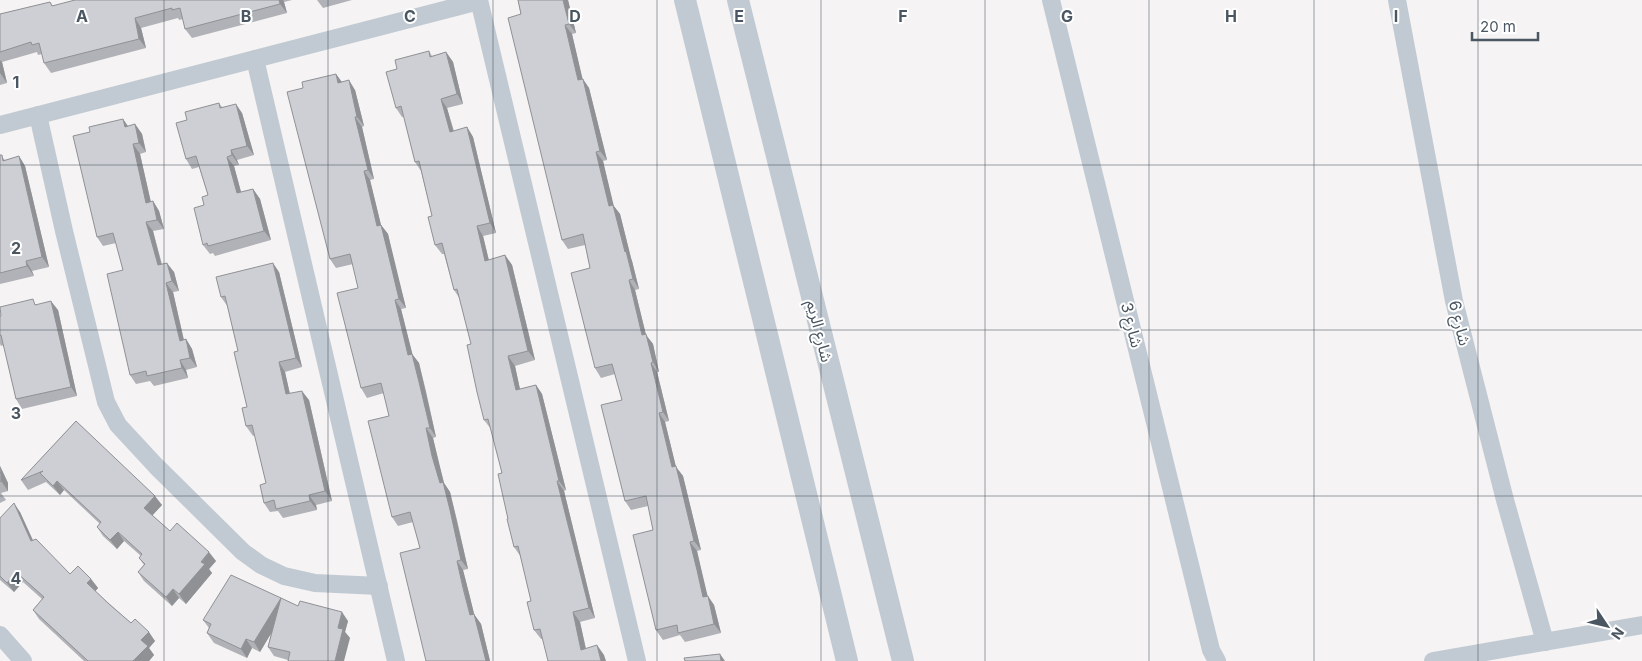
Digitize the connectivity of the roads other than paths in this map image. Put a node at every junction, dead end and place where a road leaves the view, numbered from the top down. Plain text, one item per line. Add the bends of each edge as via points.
1 (479, 0) edge
2 (684, 0) edge
3 (738, 0) edge
4 (1051, 0) edge
5 (1397, 0) edge
6 (255, 59) junction
7 (38, 115) junction
8 (0, 125) edge
9 (379, 586) junction
10 (1642, 625) edge
11 (0, 635) edge
12 (1545, 642) junction
13 (1212, 657) edge
14 (23, 661) edge
15 (396, 661) edge
16 (638, 661) edge
17 (847, 661) edge
18 (903, 661) edge
19 (1433, 661) edge

1 - 6 street
1 - 16 street
2 - 17 street
3 - 18 street, شارع الريم
4 - 13 street, شارع 3
5 - 12 street, شارع 6 via 1454,301
6 - 7 street
6 - 9 street
7 - 8 street
7 - 9 street via 106,402 118,425 243,552 261,565 284,576 315,583
9 - 15 street
10 - 12 street
11 - 14 street
12 - 19 street

